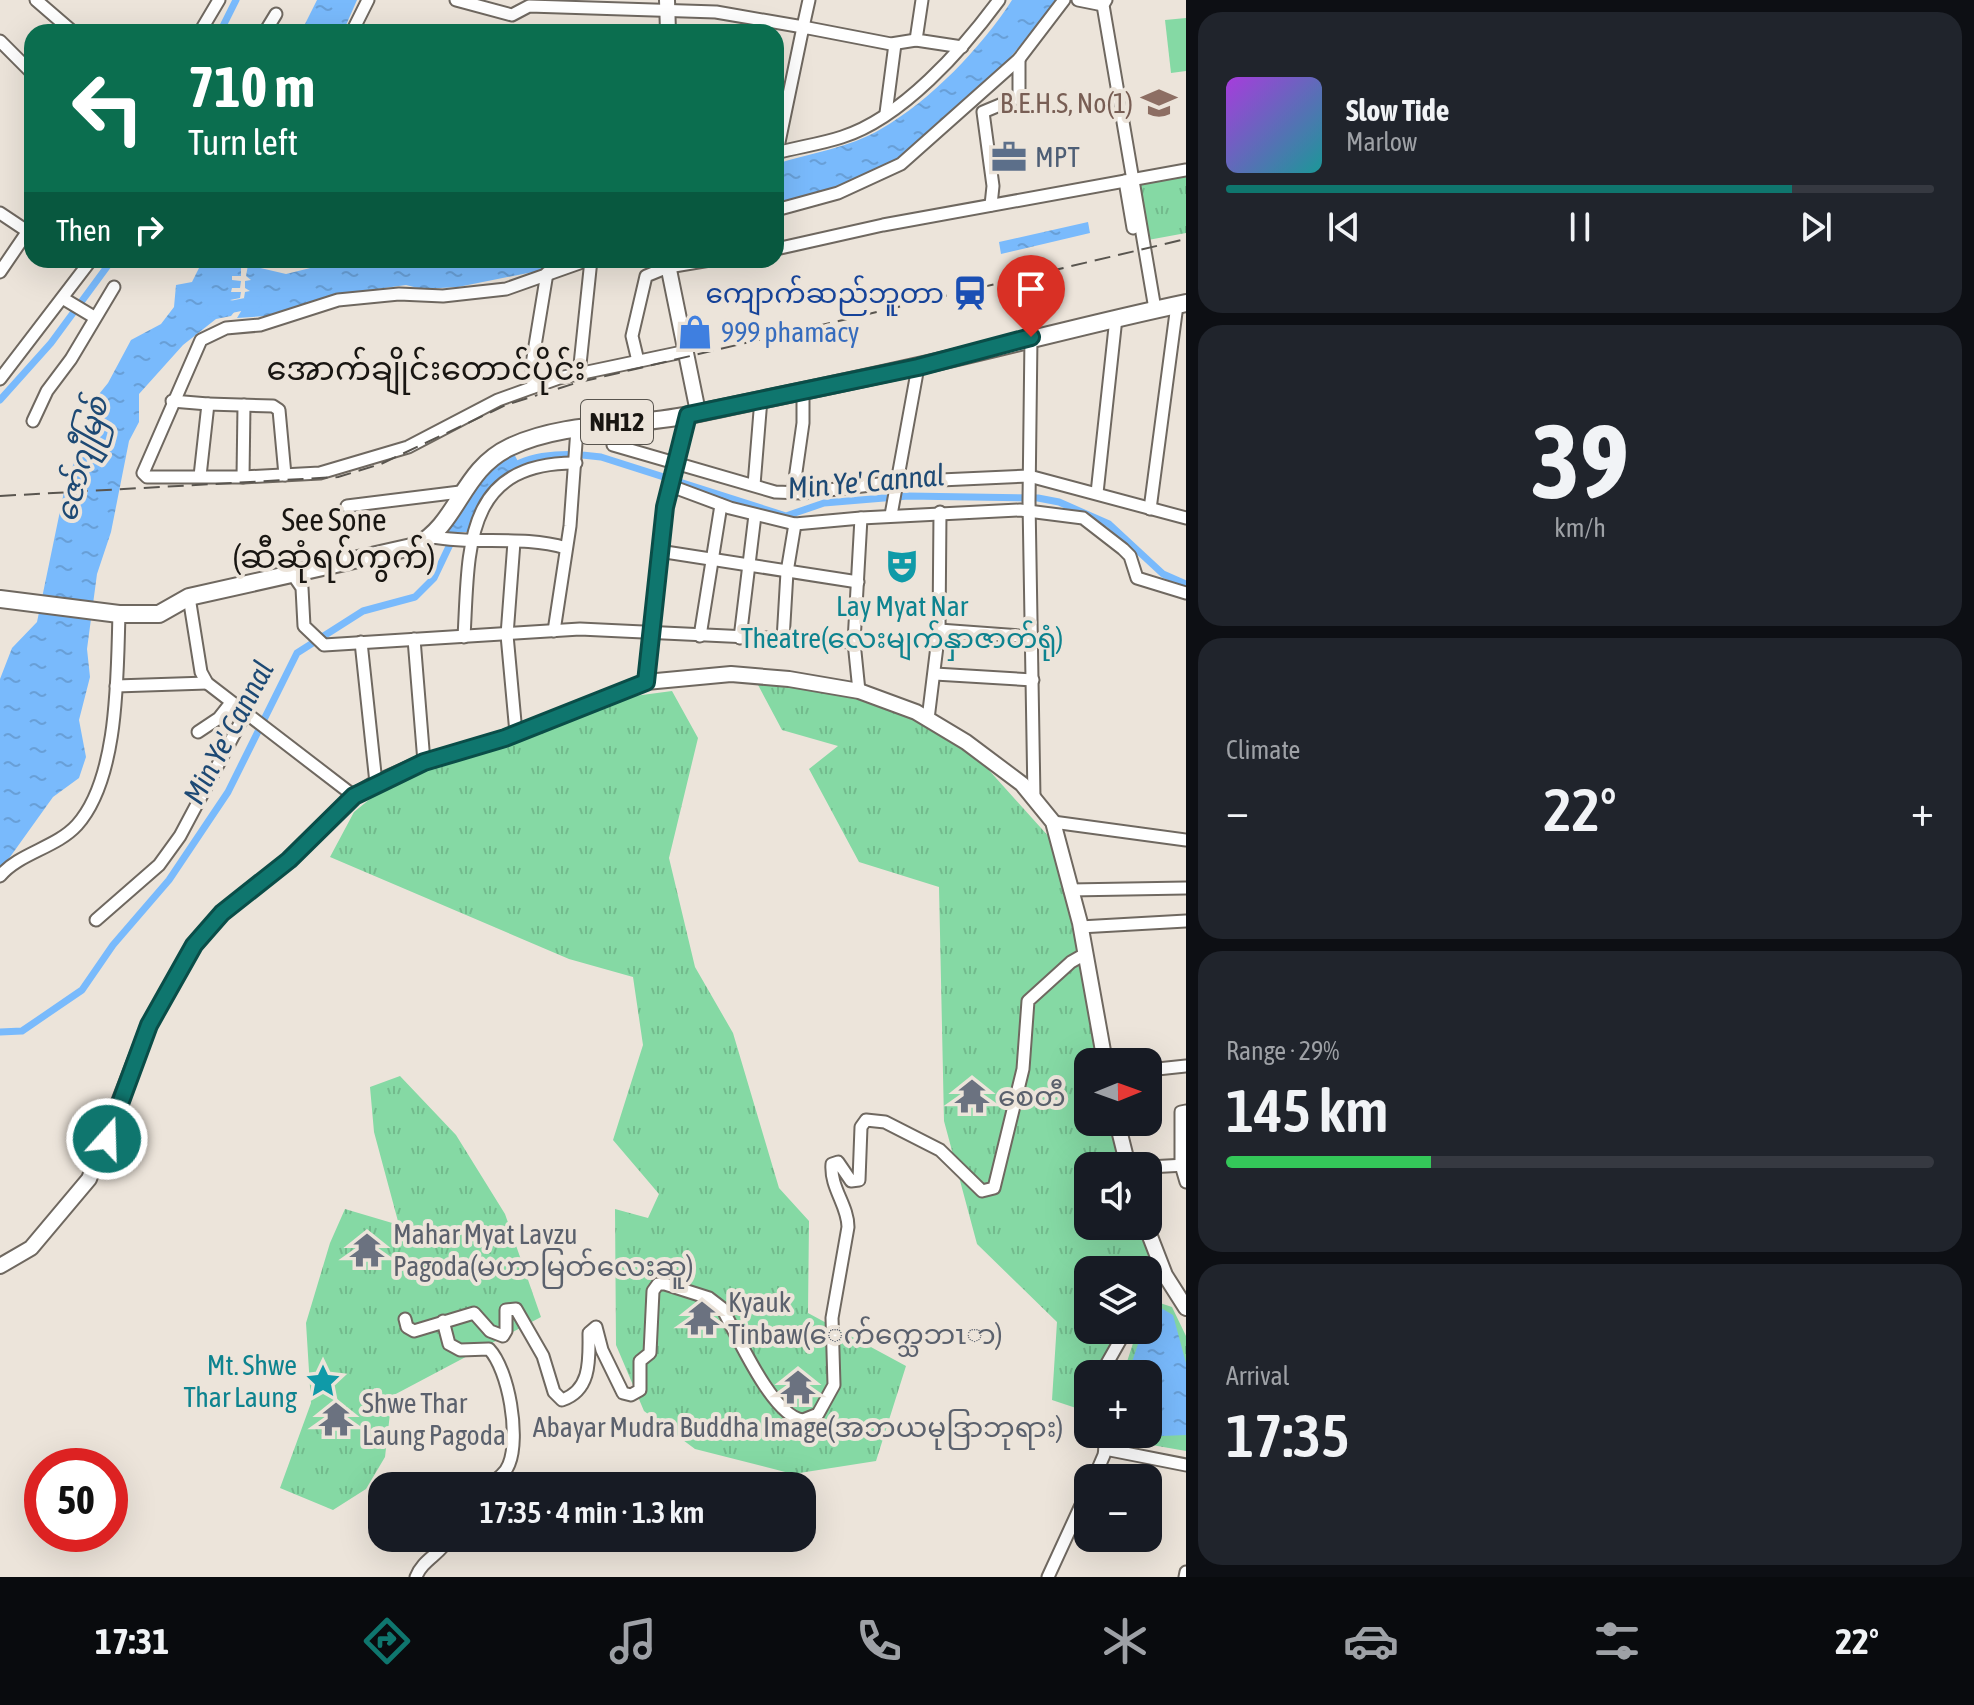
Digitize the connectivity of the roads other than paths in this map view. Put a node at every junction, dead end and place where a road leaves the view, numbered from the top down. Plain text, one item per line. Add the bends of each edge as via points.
1 (36, 0) edge
2 (219, 0) edge
3 (368, 0) edge
4 (456, 0) edge
5 (809, 0) edge
6 (922, 0) edge
7 (999, 0) edge
8 (1064, 0) edge
9 (1078, 0) edge
10 (1104, 3) edge
11 (666, 5) edge
12 (276, 14) dead end
13 (64, 24) edge
14 (205, 24) edge
15 (270, 24) edge
16 (356, 24) edge
17 (803, 27) junction
18 (916, 40) junction
19 (0, 41) edge
20 (895, 44) junction
21 (962, 47) junction
22 (1019, 59) junction
23 (24, 65) edge
24 (886, 113) junction
25 (784, 118) edge
26 (784, 150) edge
27 (1186, 170) edge
28 (1130, 180) junction
29 (991, 205) junction
30 (784, 208) edge
31 (0, 213) edge
32 (24, 224) edge
33 (24, 235) edge
34 (784, 247) edge
35 (4, 257) edge
36 (87, 268) edge
37 (564, 268) edge
38 (589, 268) edge
39 (659, 268) edge
40 (668, 268) edge
41 (0, 272) edge
42 (547, 273) junction
43 (114, 287) dead end
44 (68, 302) junction
45 (1182, 304) edge
46 (1151, 310) junction
47 (89, 315) junction
48 (1116, 318) junction
49 (1031, 337) junction
50 (687, 351) junction
51 (638, 361) junction
52 (918, 367) junction
53 (579, 374) junction
54 (0, 379) edge
55 (533, 387) junction
56 (803, 391) junction
57 (761, 399) junction
58 (172, 401) junction
59 (208, 404) junction
60 (244, 405) junction
61 (693, 413) junction
62 (33, 421) dead end
63 (613, 445) dead end
64 (577, 448) junction
65 (285, 475) junction
66 (200, 476) junction
67 (674, 476) junction
68 (243, 477) junction
69 (1029, 479) junction
70 (754, 485) junction
71 (895, 486) junction
72 (460, 492) junction
73 (793, 493) junction
74 (1097, 493) junction
75 (721, 505) junction
76 (347, 506) dead end
77 (1029, 506) junction
78 (891, 509) junction
79 (1150, 509) junction
80 (940, 512) junction
81 (755, 515) junction
82 (861, 518) junction
83 (1186, 518) edge
84 (795, 524) junction
85 (437, 538) junction
86 (469, 539) junction
87 (514, 542) junction
88 (566, 548) junction
89 (659, 551) junction
90 (712, 560) junction
91 (751, 567) junction
92 (291, 572) junction
93 (787, 572) junction
94 (858, 582) junction
95 (1186, 593) edge
96 (189, 597) junction
97 (0, 599) edge
98 (119, 614) junction
99 (939, 630) junction
100 (554, 631) junction
101 (650, 632) junction
102 (507, 635) junction
103 (700, 636) junction
104 (464, 637) junction
105 (1033, 637) junction
106 (740, 638) junction
107 (414, 639) junction
108 (783, 640) junction
109 (361, 642) junction
110 (854, 642) junction
111 (935, 674) junction
112 (1033, 680) junction
113 (646, 682) junction
114 (207, 683) junction
115 (116, 686) junction
116 (859, 691) junction
117 (230, 704) junction
118 (247, 713) junction
119 (928, 719) junction
120 (198, 732) dead end
121 (516, 733) junction
122 (424, 762) junction
123 (376, 783) junction
124 (354, 796) junction
125 (1034, 798) junction
126 (1053, 822) junction
127 (1186, 840) edge
128 (0, 876) edge
129 (1186, 888) edge
130 (1070, 890) junction
131 (96, 920) dead end
132 (1186, 921) edge
133 (1080, 927) junction
134 (1085, 954) junction
135 (1102, 1048) edge
136 (1186, 1066) edge
137 (1162, 1069) edge
138 (1186, 1111) edge
139 (1184, 1165) edge
140 (1162, 1166) edge
141 (1186, 1182) edge
142 (1151, 1240) edge
143 (1157, 1256) edge
144 (1162, 1265) edge
145 (0, 1266) edge
146 (1186, 1308) edge
147 (405, 1319) dead end
148 (443, 1321) junction
149 (1105, 1449) joint
150 (1099, 1464) edge
151 (1186, 1465) edge
152 (503, 1472) edge
153 (1074, 1520) edge
154 (439, 1552) edge
155 (416, 1577) edge
156 (1048, 1577) edge

1 - 13 street
2 - 14 street
3 - 16 street
4 - 11 street via 514,15 529,6
5 - 17 street
6 - 18 street
7 - 21 street
8 - 22 street
9 - 10 street
10 - 28 street
11 - 17 street
12 - 15 street
17 - 20 street
17 - 25 street
18 - 20 street
18 - 21 street
19 - 23 street
20 - 24 street
21 - 24 street
22 - 29 street via 1019,97 983,112
22 - 30 street via 901,164 838,193
24 - 26 street via 845,137
27 - 28 street
28 - 29 street
28 - 46 street
29 - 34 street
31 - 32 street
33 - 35 street
35 - 41 street
36 - 44 street
37 - 42 street
38 - 53 street
39 - 51 street via 646,276 640,293 632,336
40 - 50 main road
42 - 55 street
42 - 58 street via 506,289 338,300 260,325 226,328 201,340
43 - 47 street
44 - 47 street
44 - 54 street
45 - 46 highway, NH12
45 - 79 street
46 - 48 highway, NH12
47 - 62 street via 71,359
48 - 49 highway, NH12
48 - 74 street
49 - 52 highway, NH12
49 - 69 street
50 - 51 street
50 - 61 main road
51 - 53 street
52 - 56 highway, NH12
52 - 71 street
53 - 55 street
55 - 65 street via 374,459 320,473
56 - 57 highway, NH12
56 - 73 street
57 - 61 highway, NH12
57 - 70 street
58 - 59 street
58 - 66 street via 143,468 147,477
59 - 60 street
59 - 66 street
60 - 65 street via 279,410
60 - 68 street
61 - 64 highway, NH12
61 - 67 street
63 - 67 street
64 - 72 highway, NH12 via 508,448 487,461
64 - 86 street via 506,480
64 - 88 street
65 - 68 street
66 - 68 street
67 - 70 street
67 - 75 street
67 - 89 street
69 - 71 street
69 - 74 street
69 - 77 street
70 - 73 street
71 - 73 street
71 - 78 street
72 - 76 street
72 - 85 highway, NH12
74 - 79 street
75 - 81 street
75 - 90 street
77 - 80 street
77 - 95 street via 1083,518 1130,556 1137,578
77 - 105 street
78 - 80 street
78 - 82 street
79 - 83 street
80 - 99 street
81 - 84 street
81 - 91 street
82 - 84 street
82 - 94 street
84 - 93 street
85 - 86 street
85 - 92 highway
86 - 87 street
86 - 104 street
87 - 88 street via 537,539
87 - 102 street
88 - 100 street
89 - 90 street
89 - 101 street
90 - 91 street
90 - 103 street
91 - 93 street
91 - 106 street
92 - 96 highway
92 - 109 street via 302,588 304,626 310,635 324,645
93 - 94 street
93 - 108 street
94 - 110 street
96 - 98 highway via 159,614
96 - 114 street
97 - 98 highway
98 - 115 street
99 - 105 street
99 - 111 street
100 - 101 street
100 - 102 street
101 - 103 street
101 - 113 street
102 - 104 street
102 - 121 street
103 - 106 street
104 - 107 street
105 - 112 street
106 - 108 street
107 - 109 street
107 - 122 street
108 - 110 street
109 - 123 street
110 - 116 street
111 - 112 street
111 - 119 street
112 - 125 street
113 - 116 main road via 731,674
113 - 121 main road
114 - 115 street
114 - 117 street
115 - 128 street via 104,769 92,804 52,846
116 - 119 main road
117 - 118 street
117 - 120 street
118 - 124 street
118 - 131 street via 159,865
119 - 125 main road via 993,761
121 - 122 main road
122 - 123 main road
123 - 124 main road
124 - 145 main road via 289,860 222,913 194,945 149,1025 89,1179 31,1248
125 - 126 main road
126 - 127 street
126 - 130 main road
129 - 130 street
130 - 133 main road
132 - 133 street
133 - 134 main road
134 - 135 main road
134 - 148 street via 1028,1001 1023,1069 994,1188 982,1191 940,1150 878,1120 866,1120 861,1127 859,1180 851,1181 838,1162 832,1164 848,1227 832,1318 834,1385 814,1416 803,1420 786,1414 722,1308 709,1298 665,1284 653,1291 650,1353 640,1361 640,1390 631,1395 623,1393 596,1327 589,1333 586,1374 574,1395 562,1400 516,1309 506,1310 503,1336 490,1331 474,1313
136 - 137 street
138 - 139 street via 1181,1112
139 - 140 street
139 - 141 street
142 - 143 main road
144 - 146 main road
147 - 148 street via 414,1331
148 - 152 street via 449,1344 460,1350 489,1349 505,1381 511,1415 509,1467
149 - 150 street
149 - 151 street
153 - 156 street
154 - 155 street

